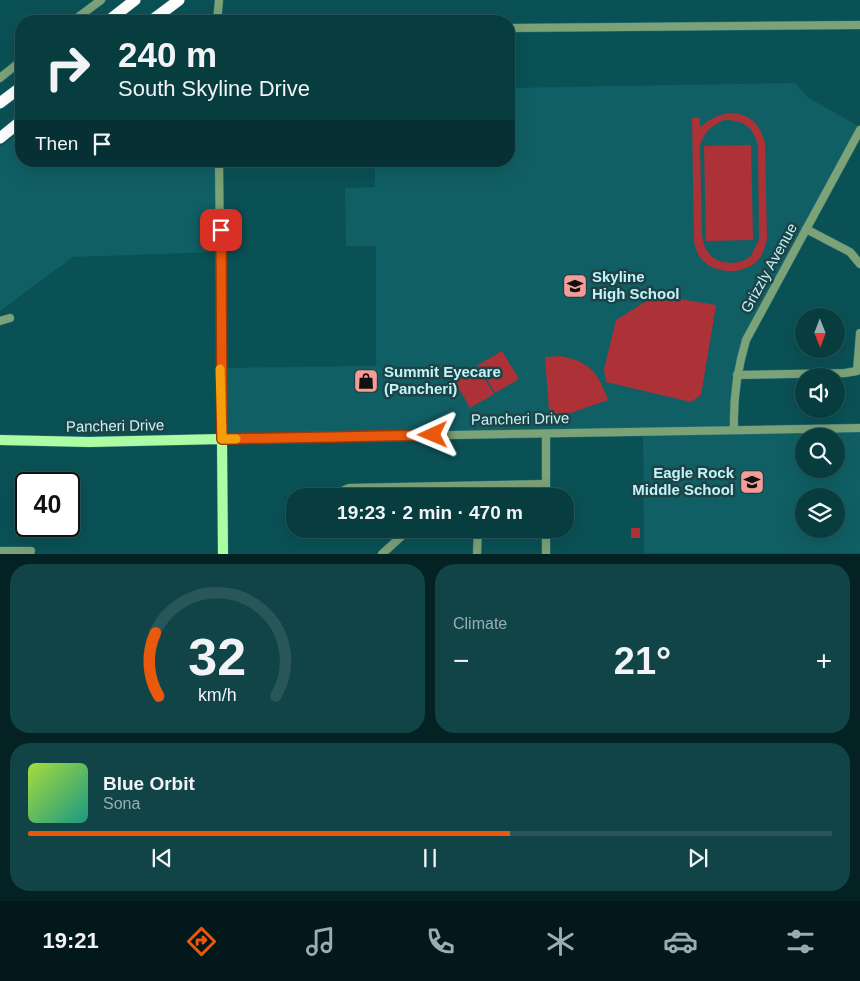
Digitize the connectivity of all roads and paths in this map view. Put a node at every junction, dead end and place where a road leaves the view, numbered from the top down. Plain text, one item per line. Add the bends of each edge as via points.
1 (101, 0) edge
2 (135, 0) edge
3 (179, 0) edge
4 (81, 15) edge
5 (116, 15) edge
6 (159, 15) edge
7 (860, 25) edge
8 (515, 28) edge
9 (15, 66) edge
10 (0, 78) edge
11 (15, 92) edge
12 (0, 103) edge
13 (15, 127) edge
14 (860, 130) edge
15 (0, 138) edge
16 (219, 167) edge
17 (806, 229) junction
18 (860, 264) edge
19 (10, 318) dead end
20 (0, 321) edge
21 (860, 333) edge
22 (737, 375) junction
23 (860, 428) edge
24 (734, 430) junction
25 (546, 434) junction
26 (222, 439) junction
27 (0, 440) edge
28 (546, 484) junction
29 (478, 486) joint
30 (451, 488) edge
31 (546, 488) edge
32 (400, 538) edge
33 (478, 538) edge
34 (546, 538) edge
35 (31, 550) dead end
36 (0, 551) edge
37 (223, 554) edge
38 (382, 554) edge
39 (477, 554) edge
40 (546, 554) edge

1 - 4 street
2 - 5 highway
3 - 6 highway
7 - 8 street
9 - 10 street
11 - 12 highway
13 - 15 highway
14 - 17 street, Grizzly Avenue
16 - 26 street
17 - 18 street via 850,252
17 - 22 street, Grizzly Avenue via 752,327
19 - 20 street
21 - 22 street via 857,371 845,374
22 - 24 street, Grizzly Avenue
23 - 24 street, Pancheri Drive
24 - 25 street, Pancheri Drive
25 - 26 street, Pancheri Drive
25 - 28 street
26 - 27 main road, Pancheri Drive
26 - 37 main road
28 - 29 street
28 - 31 street
29 - 30 street
32 - 38 street
33 - 39 street
34 - 40 street
35 - 36 street

